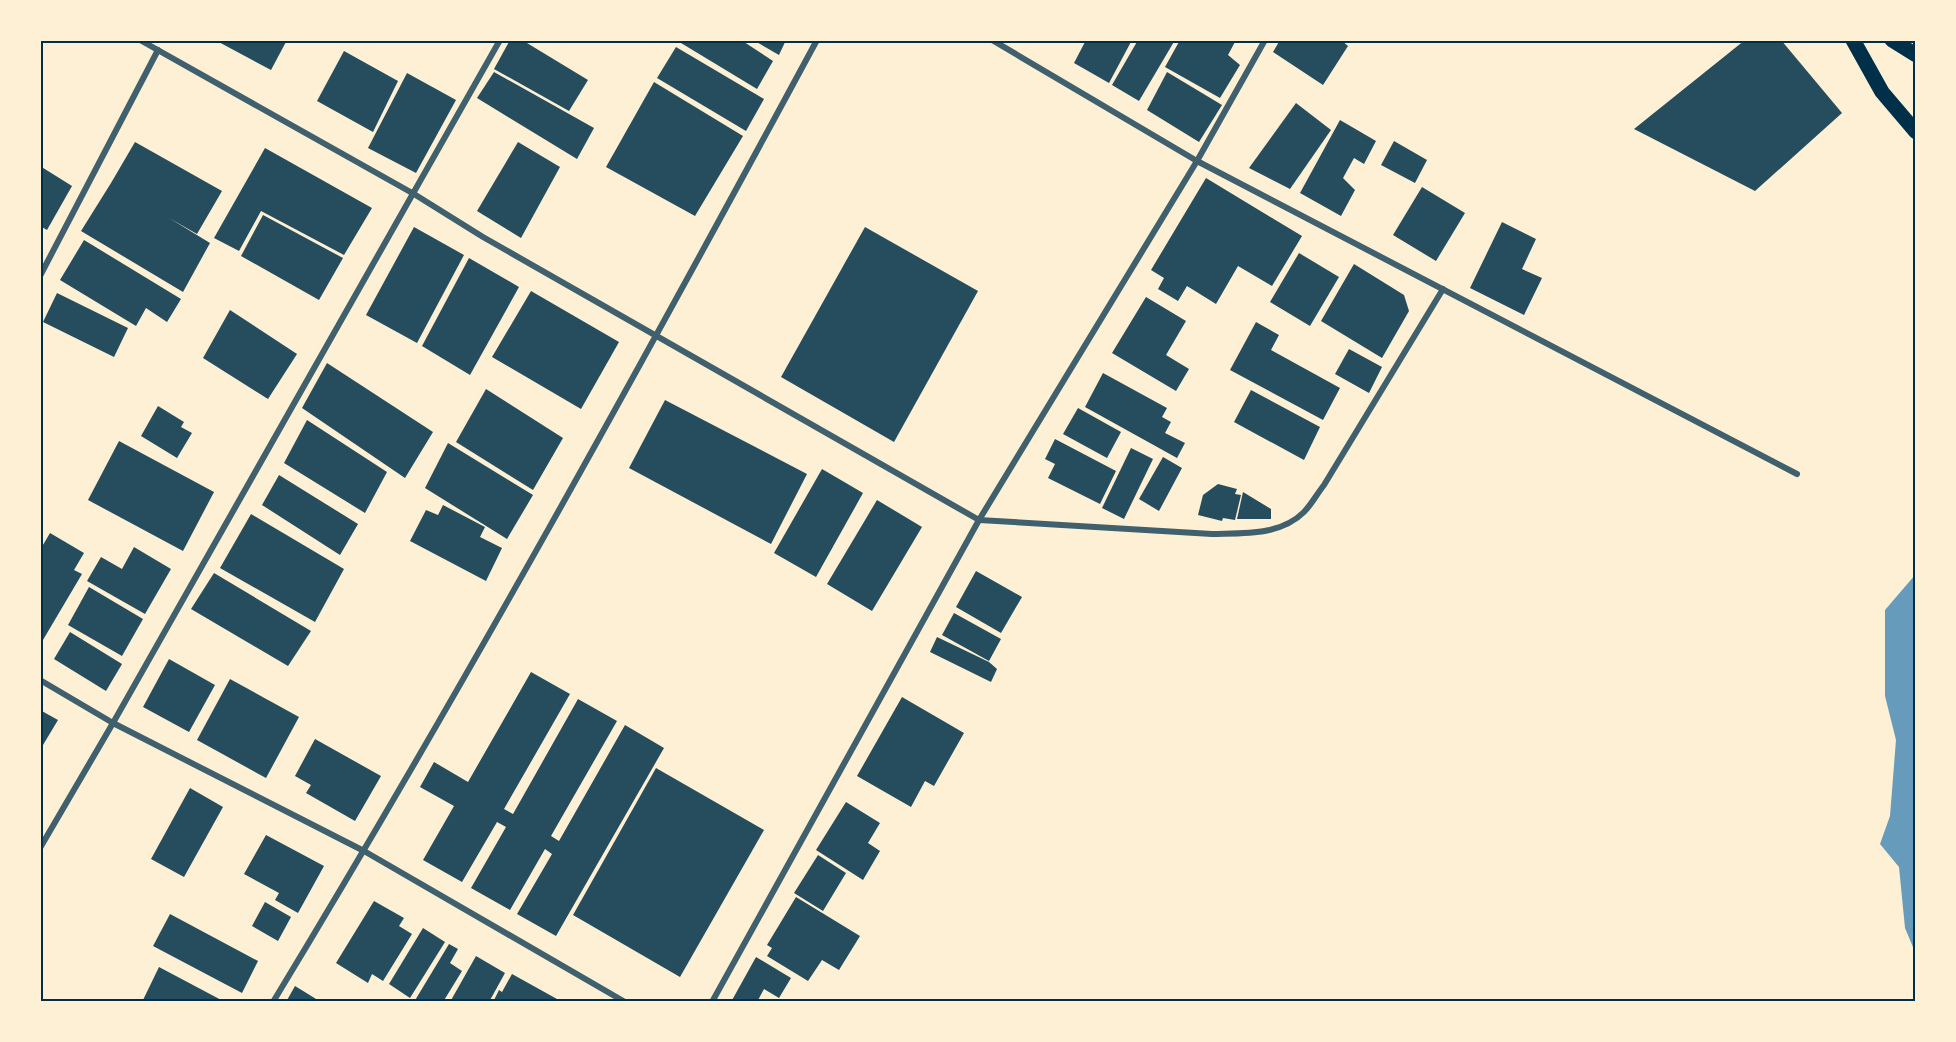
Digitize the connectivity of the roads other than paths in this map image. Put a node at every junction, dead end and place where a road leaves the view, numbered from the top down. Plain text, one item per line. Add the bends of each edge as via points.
1 (140, 40) edge
2 (500, 40) edge
3 (818, 40) edge
4 (992, 40) edge
5 (1265, 40) edge
6 (1853, 40) edge
7 (1892, 40) edge
8 (158, 50) junction
9 (1916, 55) edge
10 (1916, 132) edge
11 (1197, 161) junction
12 (414, 194) junction
13 (40, 276) edge
14 (1443, 289) junction
15 (657, 336) junction
16 (1797, 474) dead end
17 (979, 520) junction
18 (40, 680) edge
19 (113, 723) junction
20 (40, 848) edge
21 (364, 851) junction
22 (273, 1002) edge
23 (626, 1002) edge
24 (712, 1002) edge

1 - 8 street
2 - 12 street
3 - 15 street
4 - 11 street
5 - 11 street
6 - 10 main road via 1882,92
7 - 9 main road
8 - 12 street
8 - 13 street
11 - 14 street
11 - 17 street
12 - 15 street
12 - 19 street
14 - 16 street
14 - 17 street via 1324,486 1303,513 1283,527 1212,534
15 - 17 street
15 - 21 street
17 - 24 street
18 - 19 street
19 - 20 street
19 - 21 street
21 - 22 street
21 - 23 street

